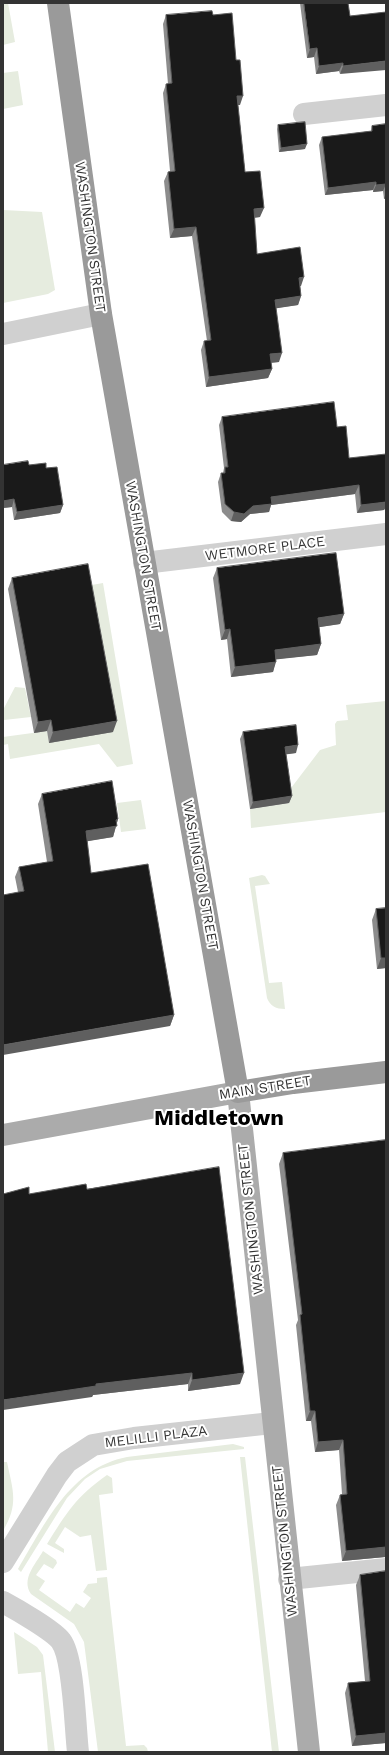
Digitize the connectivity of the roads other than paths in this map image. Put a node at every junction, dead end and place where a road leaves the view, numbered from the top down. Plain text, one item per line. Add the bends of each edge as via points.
1 (58, 3) edge
2 (386, 105) edge
3 (304, 114) dead end
4 (101, 314) junction
5 (3, 334) edge
6 (386, 534) edge
7 (144, 563) junction
8 (386, 1072) edge
9 (238, 1092) junction
10 (3, 1135) edge
11 (272, 1423) junction
12 (3, 1562) edge
13 (386, 1569) edge
14 (290, 1579) junction
15 (3, 1602) edge
16 (78, 1752) edge
17 (309, 1752) edge

1 - 4 highway, WASHINGTON STREET
2 - 3 street
4 - 5 street
4 - 7 highway, WASHINGTON STREET
6 - 7 street, WETMORE PLACE
7 - 9 highway, WASHINGTON STREET
8 - 9 highway, MAIN STREET
9 - 10 main road, MAIN STREET
9 - 11 main road, WASHINGTON STREET
11 - 12 street, MELILLI PLAZA via 93,1445 67,1462
11 - 14 main road, WASHINGTON STREET
13 - 14 street
14 - 17 main road, WASHINGTON STREET
15 - 16 street via 57,1636 65,1646 69,1662

